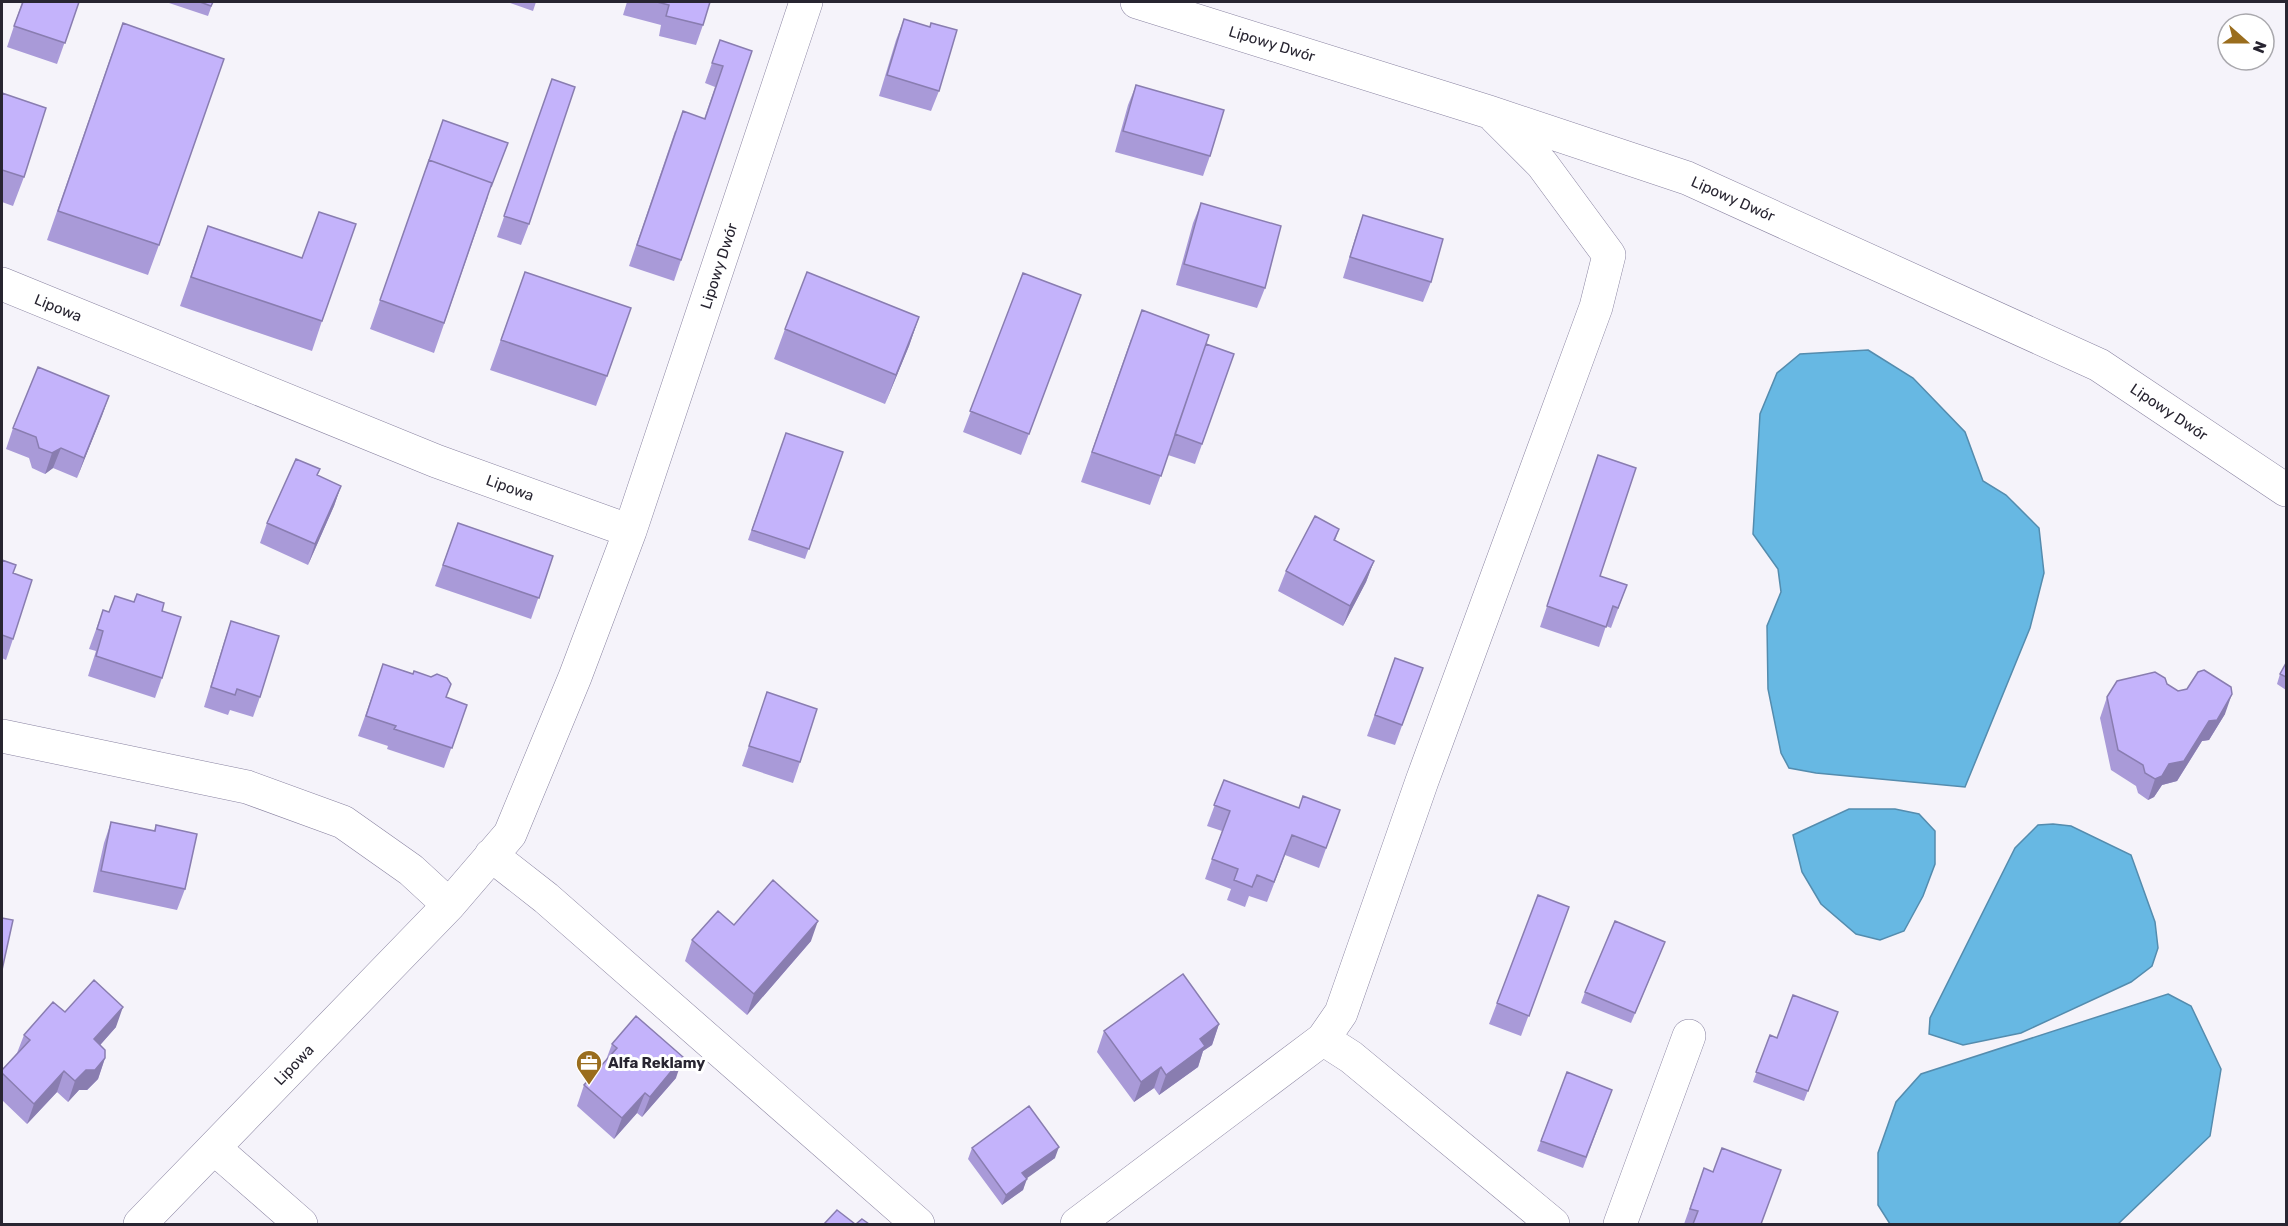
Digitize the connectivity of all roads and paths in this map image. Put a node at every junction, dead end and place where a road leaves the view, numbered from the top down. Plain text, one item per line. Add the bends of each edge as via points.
1 (806, 2) edge
2 (1137, 2) edge
3 (1489, 112) junction
4 (2, 285) edge
5 (2286, 490) edge
6 (630, 531) junction
7 (2, 736) edge
8 (491, 855) junction
9 (448, 905) junction
10 (1689, 1036) dead end
11 (1323, 1039) junction
12 (214, 1148) junction
13 (140, 1224) edge
14 (301, 1224) edge
15 (918, 1224) edge
16 (1077, 1224) edge
17 (1553, 1224) edge
18 (1620, 1224) edge

1 - 6 street, Lipowy Dwór
2 - 3 street, Lipowy Dwór
3 - 5 street, Lipowy Dwór via 1687,178 2099,365
3 - 11 street via 1542,164 1609,255 1596,307 1341,1013
4 - 6 street, Lipowa via 436,461
6 - 8 street, Lipowa via 510,834
7 - 9 street via 247,788 343,822 411,870
8 - 9 street, Lipowa
8 - 15 street via 546,898
9 - 12 street, Lipowa
10 - 18 street
11 - 16 street
11 - 17 street via 1351,1057
12 - 13 street, Lipowa
12 - 14 street

